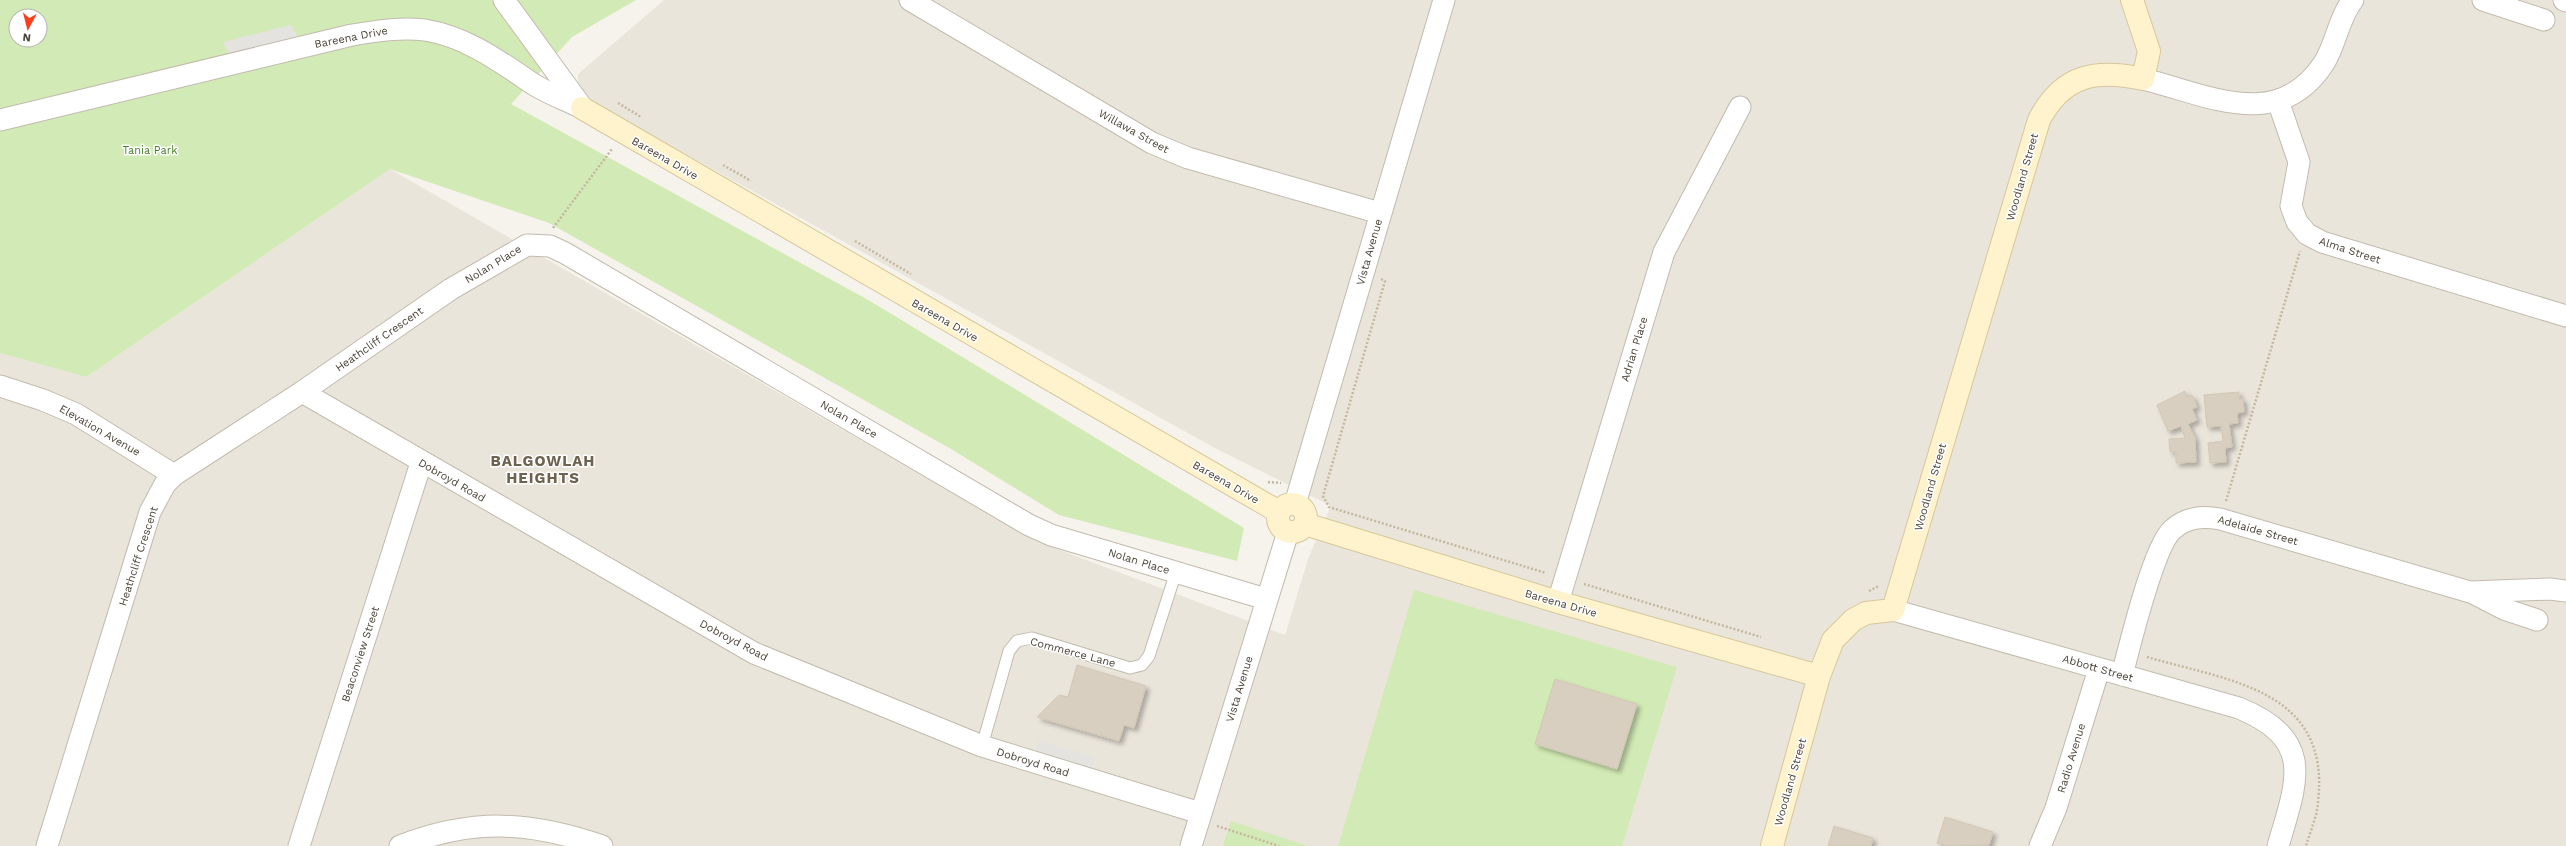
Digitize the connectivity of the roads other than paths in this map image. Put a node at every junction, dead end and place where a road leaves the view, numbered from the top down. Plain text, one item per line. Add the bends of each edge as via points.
1 (504, 0) edge
2 (910, 0) edge
3 (1444, 0) edge
4 (2132, 0) edge
5 (2354, 0) edge
6 (2483, 0) edge
7 (2544, 20) dead end
8 (534, 43) junction
9 (514, 70) junction
10 (2144, 78) junction
11 (2278, 101) junction
12 (1740, 107) dead end
13 (582, 108) junction
14 (0, 120) edge
15 (1380, 213) junction
16 (451, 289) joint
17 (2566, 316) edge
18 (0, 386) edge
19 (302, 392) junction
20 (421, 463) junction
21 (174, 474) junction
22 (1287, 508) junction
23 (1296, 528) junction
24 (1176, 572) junction
25 (2566, 591) edge
26 (2470, 592) junction
27 (1266, 599) junction
28 (1558, 602) junction
29 (1893, 610) junction
30 (2537, 620) dead end
31 (2099, 669) junction
32 (2122, 674) junction
33 (1819, 676) junction
34 (982, 746) junction
35 (1200, 813) junction
36 (303, 843) edge
37 (47, 846) edge
38 (400, 846) edge
39 (602, 846) edge
40 (1191, 846) edge
41 (1772, 846) edge
42 (2040, 846) edge
43 (2278, 846) edge

1 - 8 street
2 - 15 street, Willawa Street via 1152,142 1188,158
3 - 15 street, Vista Avenue
4 - 10 street via 2149,51
5 - 11 street via 2323,64 2309,81
6 - 7 street
8 - 9 street via 538,56 536,65 529,71
8 - 13 street
9 - 13 street, Bareena Drive via 547,92
9 - 14 street, Bareena Drive via 465,42 446,35 409,29 376,31
10 - 11 street via 2241,104
10 - 29 street, Woodland Street via 2121,74 2100,74 2080,78 2056,94 2039,120
11 - 17 street, Alma Street via 2299,162 2291,206 2297,222 2307,234 2322,242
12 - 28 street, Adrian Place via 1664,252
13 - 22 street, Bareena Drive via 623,134
15 - 22 street, Vista Avenue via 1363,274
16 - 19 street, Heathcliff Crescent
16 - 24 street, Nolan Place via 520,247 541,245 565,253 1029,525 1051,535
18 - 21 street, Elevation Avenue via 76,414
19 - 20 street, Dobroyd Road
19 - 21 street, Heathcliff Crescent
20 - 34 street, Dobroyd Road via 754,653
20 - 36 street, Beaconview Street
21 - 37 street, Heathcliff Crescent via 165,484 150,512
22 - 23 street via 1305,513
23 - 27 street, Vista Avenue
23 - 28 street, Bareena Drive
24 - 27 street, Nolan Place
24 - 34 lane, Commerce Lane via 1149,656 1142,665 1130,668 1032,638 1017,641 1009,651
25 - 26 street, Adelaide Street via 2550,589
26 - 30 street, Adelaide Street via 2504,609
26 - 32 street, Adelaide Street via 2220,519 2193,518 2180,523 2163,542
27 - 35 street, Vista Avenue
28 - 33 street, Bareena Drive
29 - 31 street, Abbott Street
29 - 33 street, Woodland Street via 1866,614 1840,630 1830,646
31 - 32 street, Abbott Street
31 - 42 street, Radio Avenue via 2056,808
32 - 43 street, Abbott Street via 2258,716 2271,725 2290,747 2296,774
33 - 41 street, Woodland Street
34 - 35 street, Dobroyd Road
35 - 40 street, Vista Avenue
38 - 39 street via 448,831 491,826 541,829

